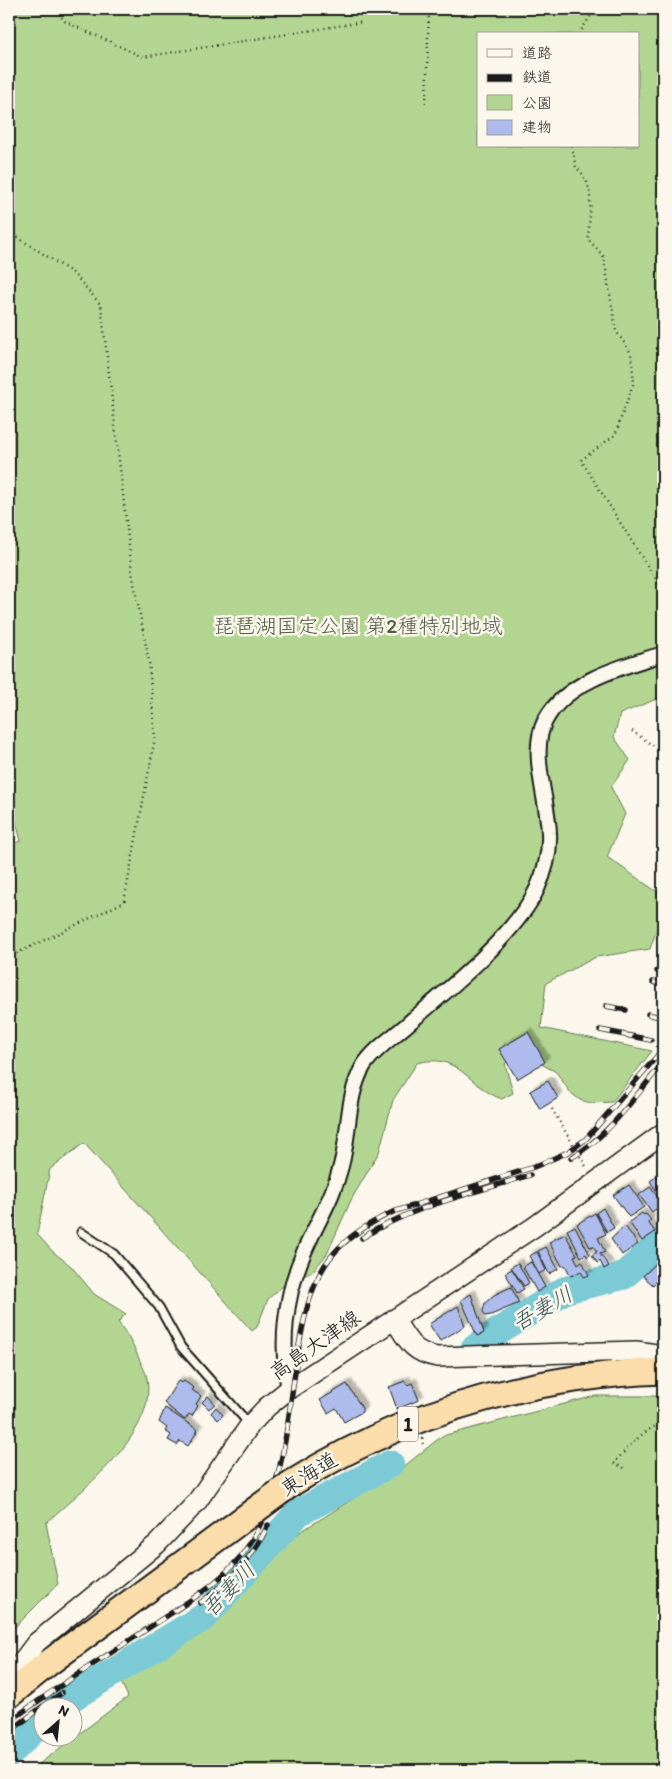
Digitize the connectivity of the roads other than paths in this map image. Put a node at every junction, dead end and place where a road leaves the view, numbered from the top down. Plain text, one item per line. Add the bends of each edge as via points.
1 (663, 654) edge
2 (663, 1133) edge
3 (81, 1232) dead end
4 (394, 1319) junction
5 (663, 1355) edge
6 (663, 1371) edge
7 (289, 1389) junction
8 (250, 1425) junction
9 (36, 1643) junction
10 (9, 1660) edge
11 (9, 1679) edge
12 (9, 1696) edge

1 - 7 street via 592,680 569,694 544,722 538,765 550,835 547,860 536,890 520,917 492,947 383,1044 364,1066 355,1089 336,1187 301,1258 292,1287 284,1349
2 - 4 main road, 高島大津線 via 534,1227
3 - 8 lane via 114,1254 159,1306 181,1347
4 - 5 main road via 412,1346 422,1354 437,1357 636,1351
4 - 7 main road, 高島大津線
6 - 12 highway, 東海道 / 1, bridge via 532,1385 461,1404 353,1447 292,1483 47,1664
7 - 8 main road, 高島大津線
8 - 9 main road, 高島大津線 via 208,1487 157,1544
9 - 10 main road via 24,1647
9 - 11 main road

